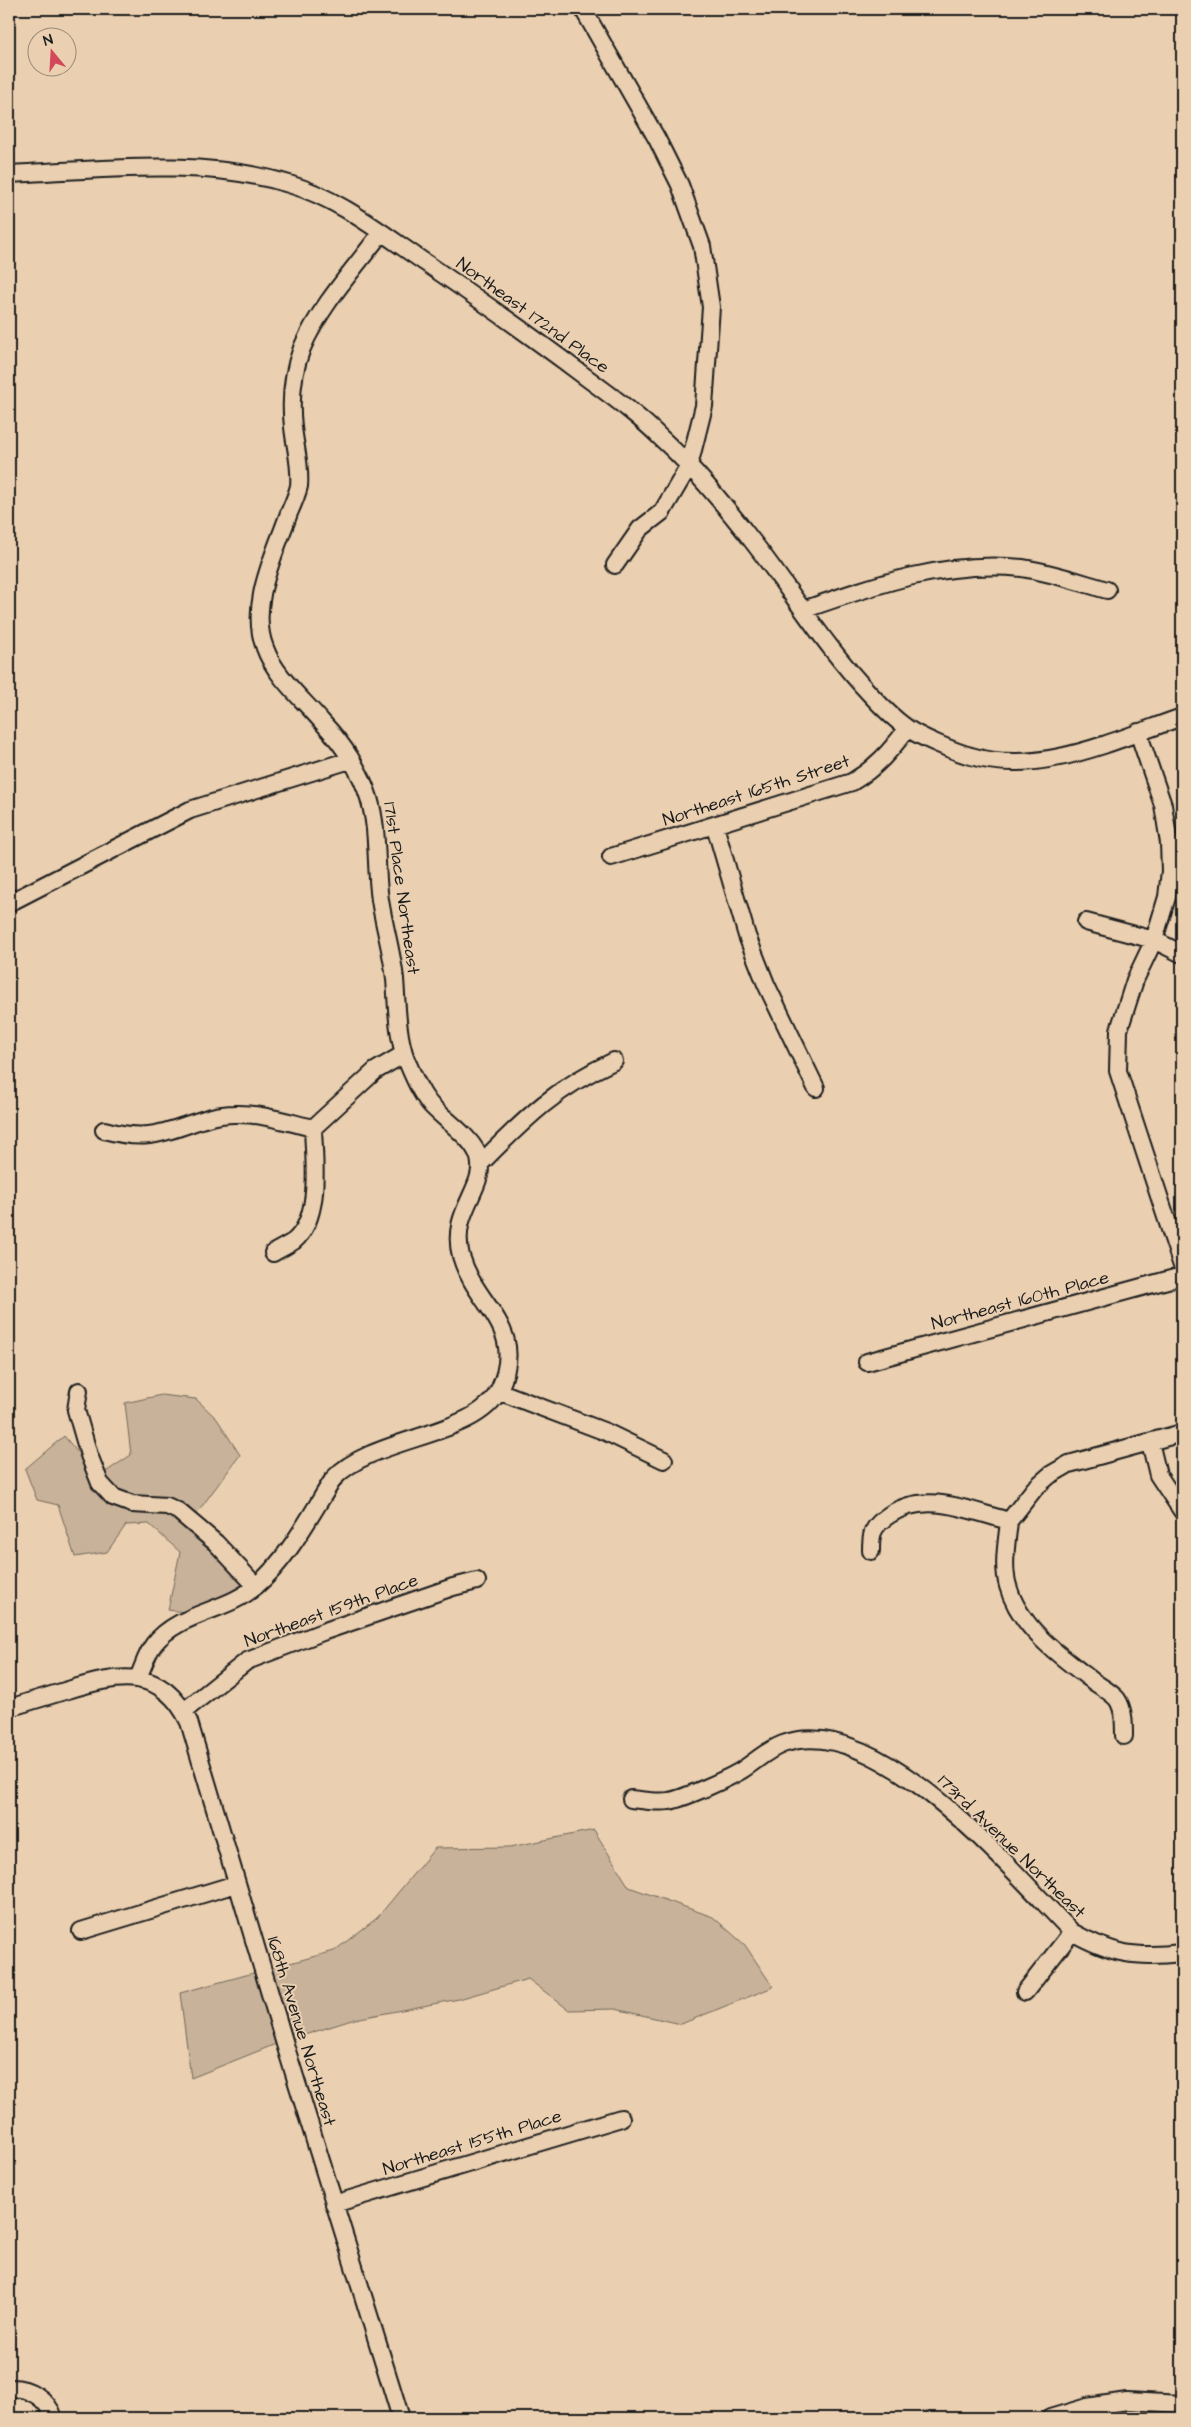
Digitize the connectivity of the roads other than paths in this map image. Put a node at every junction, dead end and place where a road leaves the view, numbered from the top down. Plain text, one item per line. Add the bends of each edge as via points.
1 (582, 9) edge
2 (9, 174) edge
3 (381, 233) junction
4 (689, 466) junction
5 (615, 565) dead end
6 (1107, 590) dead end
7 (803, 610) junction
8 (1182, 717) edge
9 (908, 729) junction
10 (1138, 732) junction
11 (350, 760) junction
12 (715, 826) junction
13 (611, 857) dead end
14 (9, 903) edge
15 (1086, 922) dead end
16 (1154, 940) junction
17 (1182, 954) edge
18 (404, 1054) junction
19 (614, 1062) dead end
20 (816, 1088) dead end
21 (312, 1128) junction
22 (104, 1130) dead end
23 (481, 1163) junction
24 (273, 1253) dead end
25 (1182, 1266) edge
26 (1182, 1276) edge
27 (868, 1362) dead end
28 (79, 1390) dead end
29 (498, 1391) junction
30 (1182, 1433) edge
31 (1150, 1442) junction
32 (664, 1460) dead end
33 (1182, 1511) edge
34 (1009, 1521) junction
35 (871, 1551) dead end
36 (477, 1581) dead end
37 (256, 1586) junction
38 (138, 1678) junction
39 (10, 1704) edge
40 (184, 1710) junction
41 (1124, 1736) dead end
42 (631, 1799) dead end
43 (236, 1884) junction
44 (81, 1931) dead end
45 (1072, 1932) junction
46 (1182, 1953) edge
47 (1025, 1992) dead end
48 (621, 2118) dead end
49 (334, 2204) junction
50 (9, 2388) edge
51 (1182, 2404) edge
52 (54, 2418) edge
53 (401, 2418) edge
54 (1050, 2418) edge

1 - 4 street via 671,166 702,246 711,307 710,342 704,406
2 - 3 street, Northeast 172nd Place via 175,168 255,175 292,184 330,200
3 - 4 street, Northeast 172nd Place via 585,376 660,436
3 - 11 street, 171st Place Northeast via 320,315 303,347 294,374 291,397 299,466 298,488 266,580 259,613 265,649 278,672 326,725
4 - 5 street via 662,512 640,529
4 - 7 street, Northeast 172nd Place via 753,541
6 - 7 street via 1023,568 977,566 939,570 871,586
7 - 9 street, Northeast 172nd Place via 844,666 877,702
8 - 10 street
9 - 10 street via 968,756 999,763 1050,759
9 - 12 street, Northeast 165th Street via 882,760 852,782
10 - 16 street via 1163,805 1169,843 1167,897
11 - 14 street via 190,810
11 - 18 street, 171st Place Northeast via 369,796 376,828 379,896 393,962
12 - 13 street, Northeast 165th Street
12 - 20 street via 747,936 766,984
15 - 16 street
16 - 17 street
16 - 25 street via 1135,980 1119,1030 1118,1071
18 - 21 street via 375,1071
18 - 23 street, 171st Place Northeast via 420,1091 476,1150
19 - 23 street via 550,1097
21 - 22 street via 260,1115 233,1114 203,1118 150,1135 129,1136
21 - 24 street via 315,1178 311,1212 306,1226 294,1241
23 - 29 street via 478,1179 458,1225 458,1243 462,1260 508,1343 508,1361
26 - 27 street, Northeast 160th Place
28 - 37 street via 76,1410 100,1483 113,1497 132,1504 178,1510 216,1543
29 - 32 street via 606,1432
29 - 37 street via 478,1413 346,1465 275,1566
30 - 31 street
31 - 33 street via 1158,1474
31 - 34 street via 1069,1464 1035,1488
34 - 35 street via 941,1504 918,1503 897,1510 882,1520 873,1532
34 - 41 street via 1005,1562 1007,1585 1015,1604 1032,1629 1066,1661 1117,1699 1124,1719
36 - 40 street, Northeast 159th Place via 335,1628 247,1662
37 - 38 street via 236,1600 165,1633 154,1644
38 - 39 street via 104,1679
38 - 40 street, 168th Avenue Northeast via 159,1686
40 - 43 street, 168th Avenue Northeast
42 - 45 street, 173rd Avenue Northeast via 669,1801 742,1770 764,1753 804,1738 829,1739 851,1746 898,1770 932,1794
43 - 44 street
43 - 49 street, 168th Avenue Northeast
45 - 46 street, 173rd Avenue Northeast via 1099,1947 1132,1955
45 - 47 street
48 - 49 street, Northeast 155th Place
49 - 53 street, 168th Avenue Northeast
50 - 52 street via 34,2393 44,2401
51 - 54 street via 1127,2401 1087,2407

